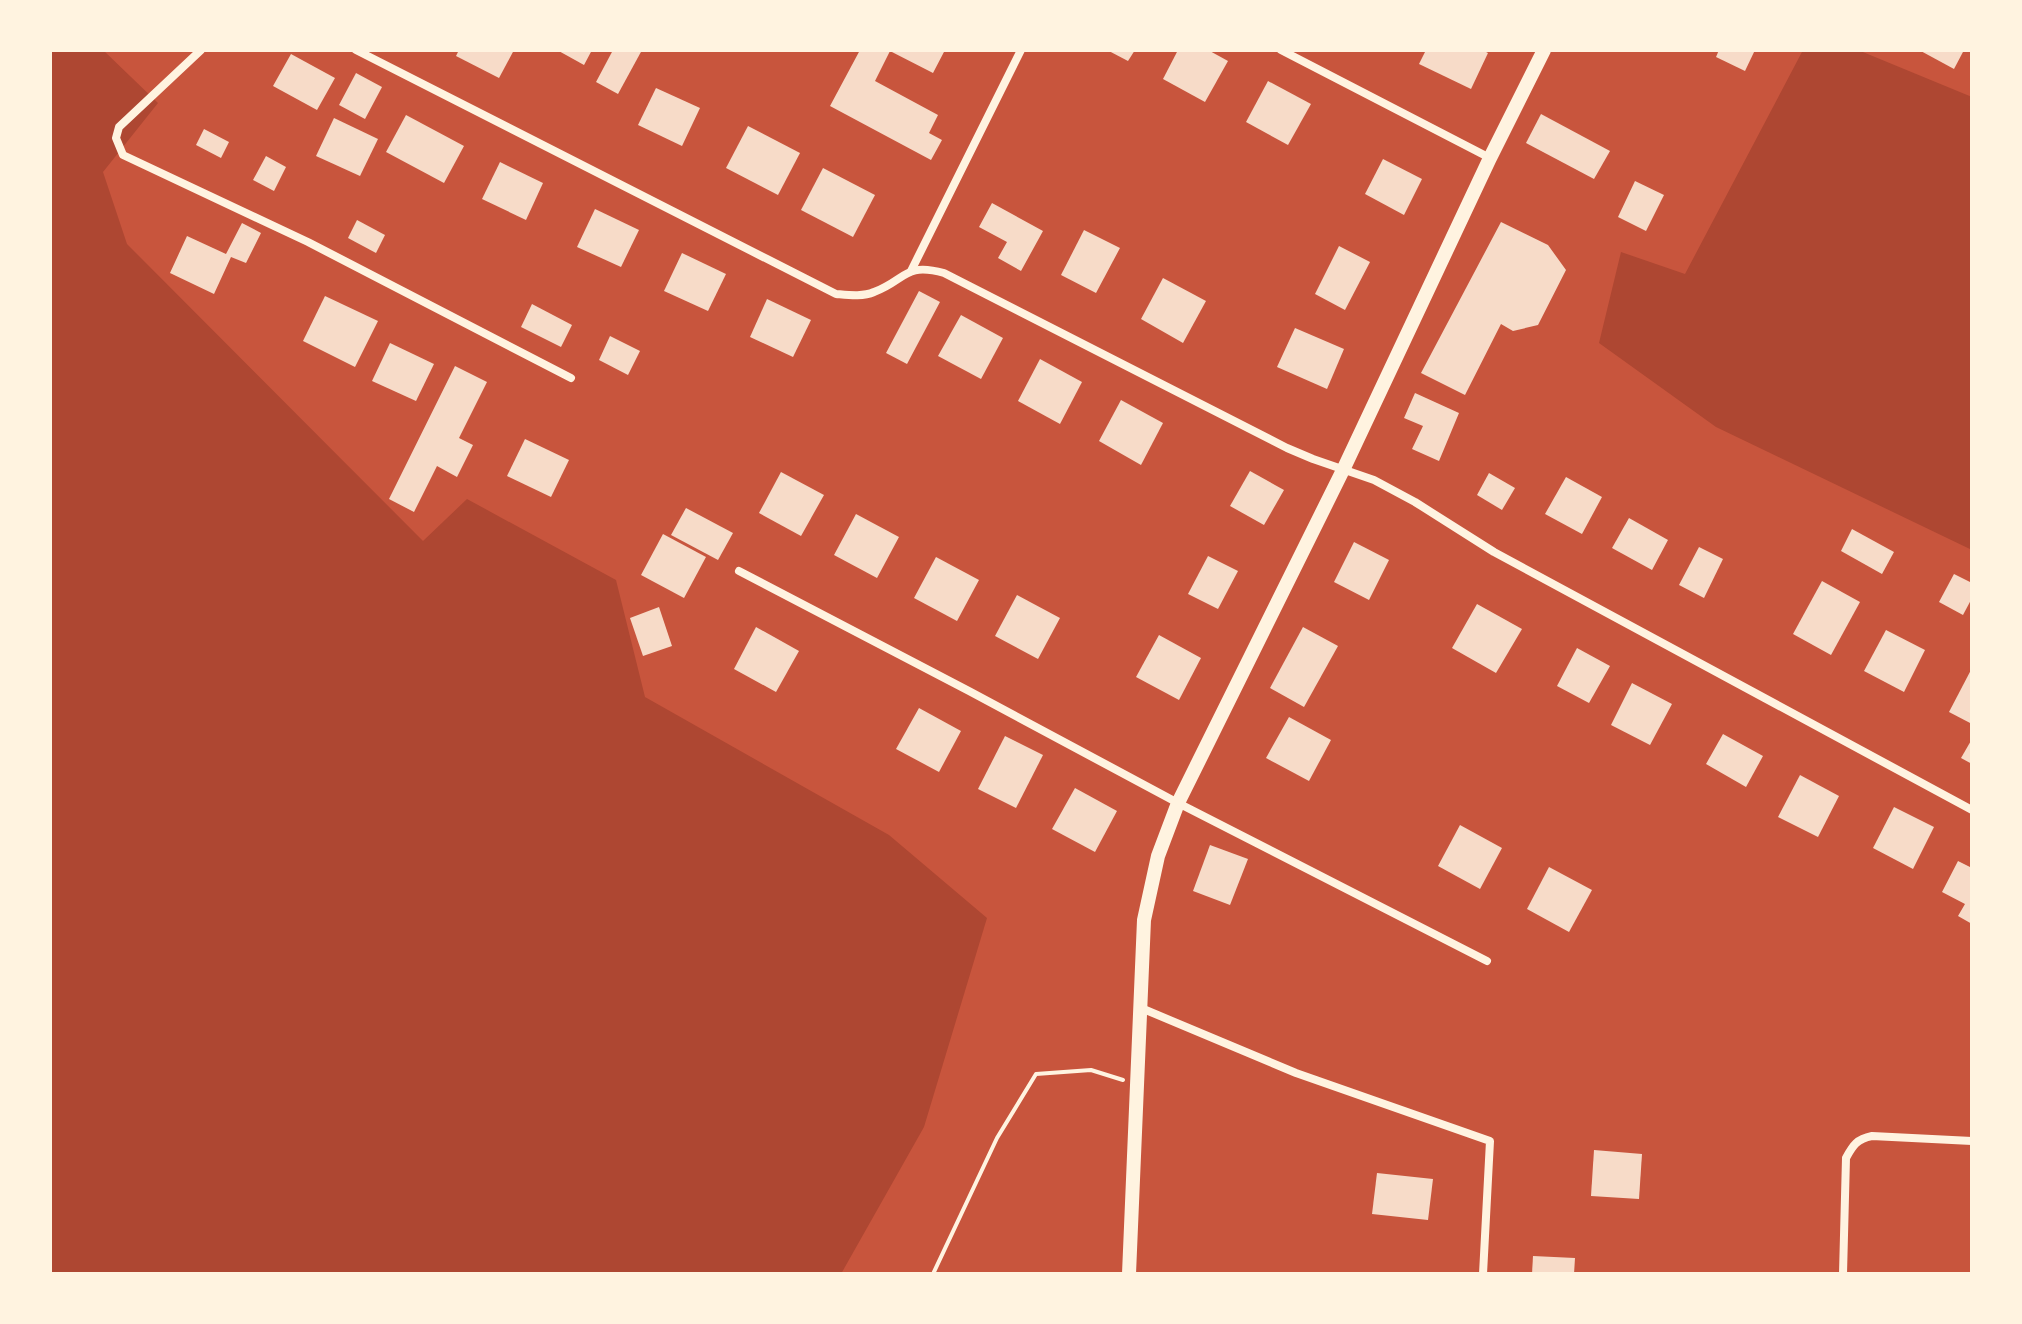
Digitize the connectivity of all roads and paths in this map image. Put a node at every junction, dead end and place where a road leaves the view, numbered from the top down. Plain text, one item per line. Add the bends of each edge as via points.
1 (201, 50) edge
2 (356, 50) edge
3 (1021, 50) edge
4 (1281, 50) edge
5 (1544, 50) edge
6 (1490, 158) junction
7 (911, 271) junction
8 (571, 378) dead end
9 (1344, 468) junction
10 (739, 571) dead end
11 (1178, 803) junction
12 (1972, 810) edge
13 (1487, 961) dead end
14 (1141, 1008) junction
15 (1137, 1084) junction
16 (1972, 1141) edge
17 (933, 1274) edge
18 (1129, 1274) edge
19 (1483, 1274) edge
20 (1843, 1274) edge

1 - 8 street via 119,127 116,138 123,155 308,242
2 - 7 street via 836,294 874,293
3 - 7 street
4 - 6 street
5 - 6 street
6 - 9 street
7 - 9 street via 944,273 1287,448
9 - 11 street
9 - 12 street via 1415,502 1494,552
10 - 11 street
11 - 13 street
11 - 14 street via 1158,856 1144,920
14 - 15 street
14 - 19 street via 1296,1073 1490,1141
15 - 17 path via 1091,1070 1036,1074 997,1138
15 - 18 street
16 - 20 street via 1872,1136 1854,1144 1846,1158

